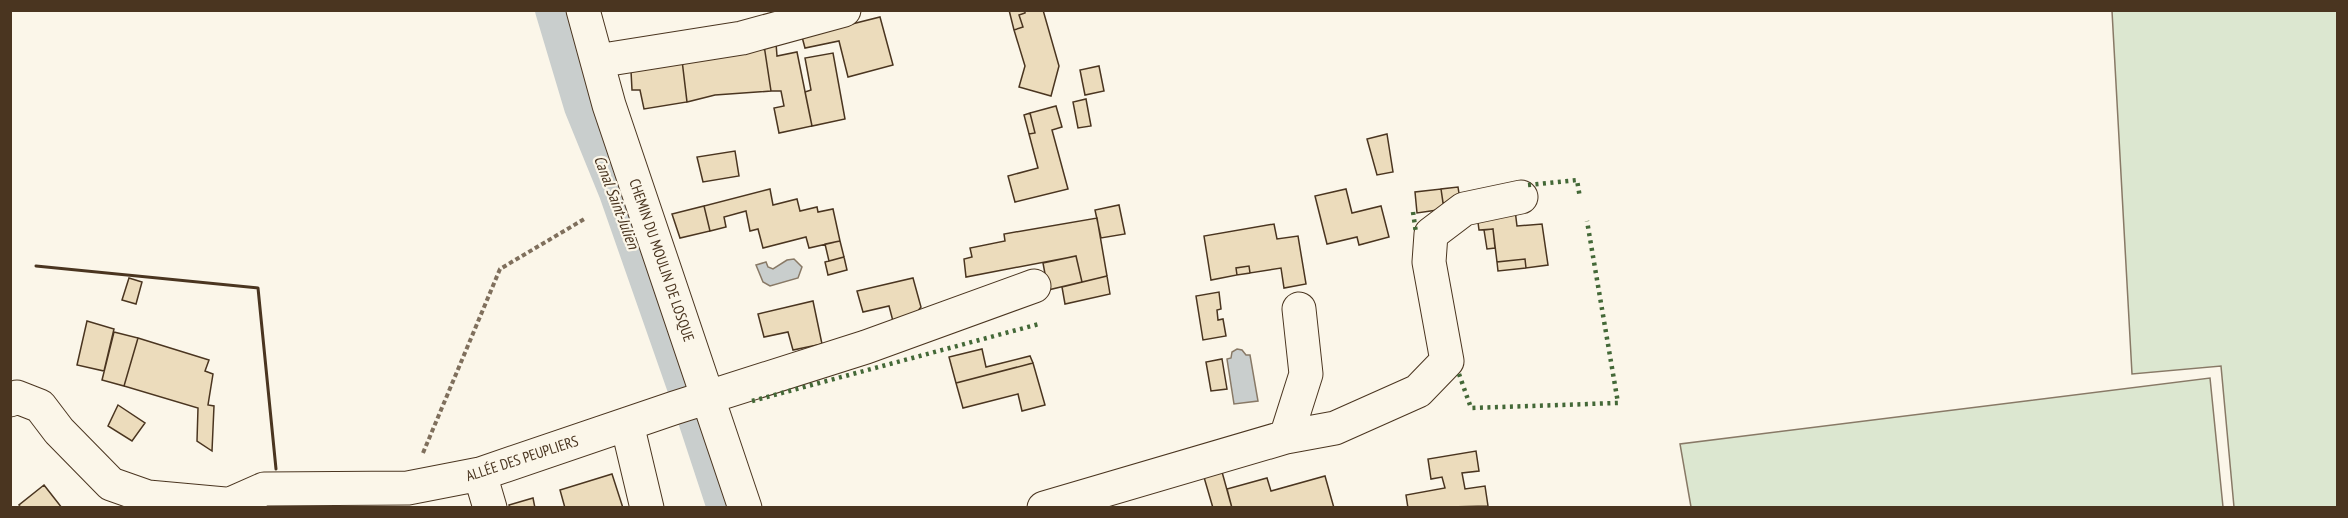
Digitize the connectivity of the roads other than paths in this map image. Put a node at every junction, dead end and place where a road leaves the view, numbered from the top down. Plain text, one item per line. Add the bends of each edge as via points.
1 (583, 10) edge
2 (844, 10) edge
3 (597, 62) junction
4 (1521, 197) dead end
5 (1034, 286) dead end
6 (1299, 309) dead end
7 (10, 400) edge
8 (694, 401) junction
9 (627, 424) junction
10 (1286, 437) junction
11 (480, 474) junction
12 (404, 498) edge
13 (223, 506) edge
14 (490, 507) edge
15 (647, 507) edge
16 (745, 507) edge
17 (1044, 507) edge

1 - 3 street, CHEMIN DU MOULIN DE LOSQUE
2 - 3 street via 741,38
3 - 8 street, CHEMIN DU MOULIN DE LOSQUE
4 - 10 street via 1464,209 1431,234 1429,261 1447,361 1418,391 1335,428
5 - 8 street, ALLÉE DES PEUPLIERS via 866,347
6 - 10 street via 1306,374
7 - 13 street, ALLÉE DES PEUPLIERS via 17,398 40,406 111,483 148,497
8 - 9 street, ALLÉE DES PEUPLIERS
8 - 16 street, CHEMIN DU MOULIN DE LOSQUE
9 - 11 street, ALLÉE DES PEUPLIERS
9 - 15 street
10 - 17 street
11 - 12 street, ALLÉE DES PEUPLIERS
11 - 14 street
12 - 13 street, ALLÉE DES PEUPLIERS via 264,489

